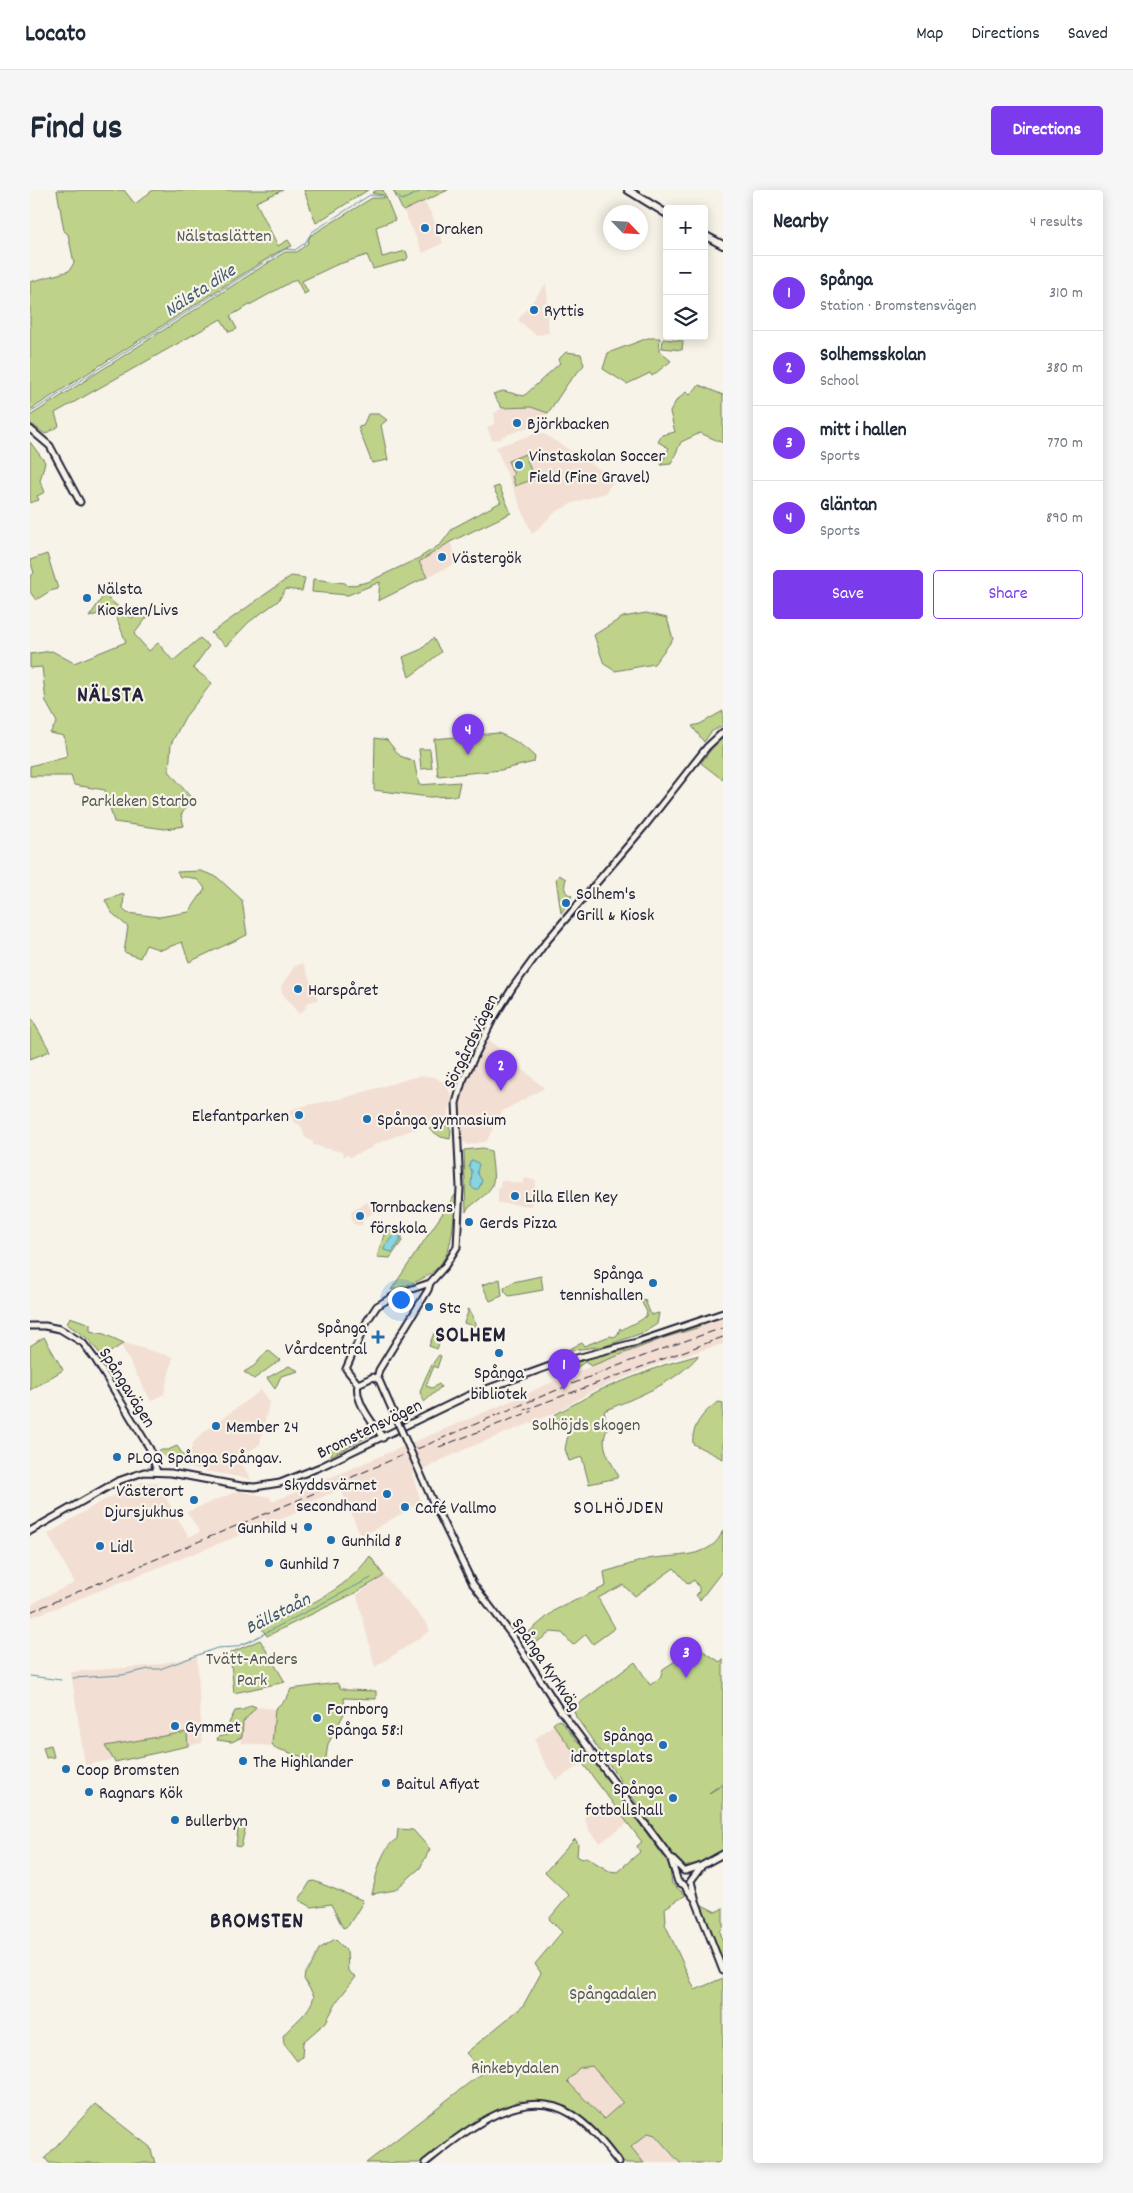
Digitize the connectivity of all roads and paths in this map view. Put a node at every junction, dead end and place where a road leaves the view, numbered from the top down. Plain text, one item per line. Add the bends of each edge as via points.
1 (628, 190) edge
2 (663, 212) edge
3 (708, 237) edge
4 (723, 245) edge
5 (30, 429) edge
6 (80, 502) dead end
7 (723, 732) edge
8 (430, 1283) junction
9 (723, 1313) edge
10 (30, 1326) edge
11 (377, 1378) junction
12 (358, 1384) junction
13 (384, 1438) junction
14 (157, 1472) junction
15 (30, 1531) edge
16 (723, 1854) edge
17 (670, 1857) junction
18 (701, 1866) junction
19 (685, 1871) junction
20 (677, 1876) junction
21 (691, 1880) junction
22 (684, 1885) junction
23 (696, 1901) junction
24 (723, 1971) edge
25 (425, 2163) edge
26 (619, 2163) edge

1 - 2 main road
3 - 4 main road
5 - 6 street via 50,446
7 - 8 street, Sörgårdsvägen via 707,747 546,942 490,1025 462,1082 456,1102 460,1188 457,1247
8 - 11 street
8 - 12 street, Sörgårdsvägen via 389,1298 377,1306 346,1369
9 - 13 street, Bromstensvägen via 525,1374 467,1396
10 - 14 street, Spångavägen via 60,1329 83,1343 150,1449
11 - 12 street
11 - 17 street, Spånga Kyrkväg, bridge via 473,1584 511,1634 560,1710
12 - 13 street via 356,1390 360,1401
13 - 14 street, Bromstensvägen via 300,1476 271,1485 241,1486
14 - 15 street, Bromstensvägen via 144,1472 118,1481
16 - 18 street
17 - 19 street, Spånga Kyrkväg
17 - 20 street, Spånga Kyrkväg
18 - 19 street
18 - 21 street
19 - 20 street
19 - 21 street via 690,1873
20 - 22 street via 678,1882
21 - 22 street
21 - 23 street
22 - 23 street
23 - 24 street
25 - 26 street via 509,2108 541,2104 571,2114 588,2127

